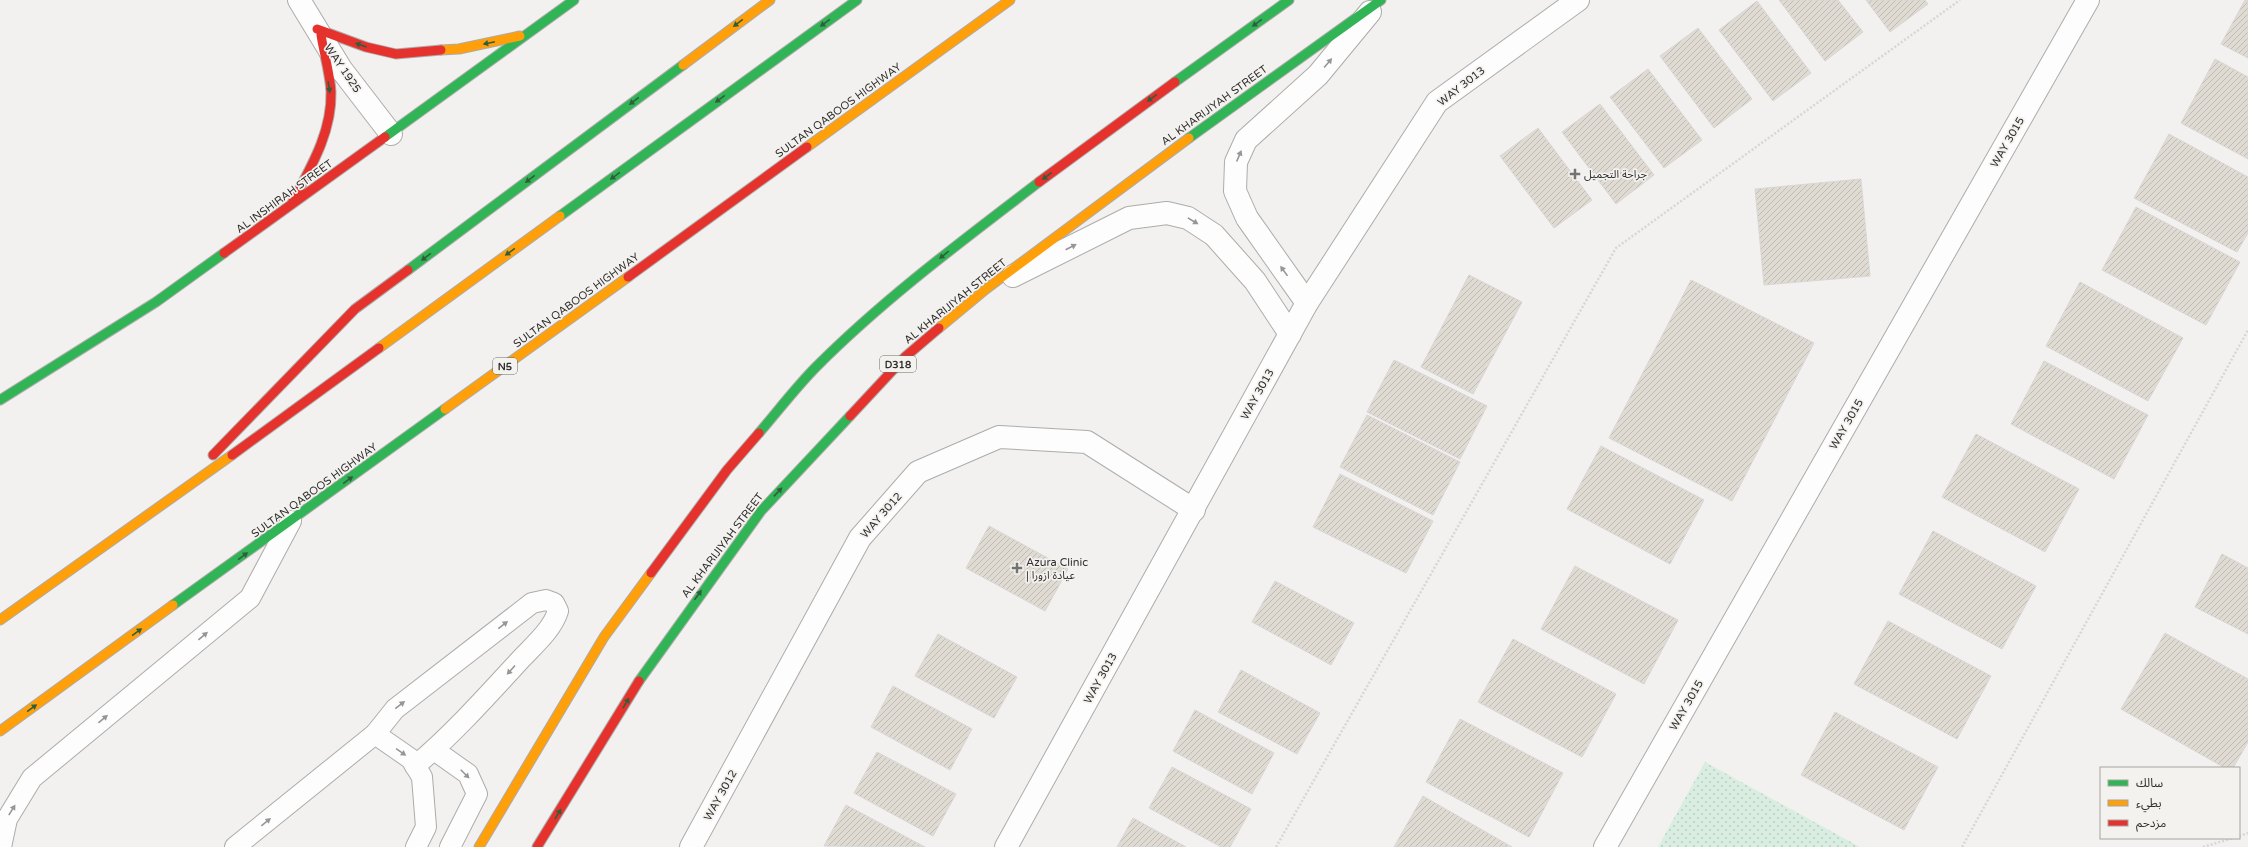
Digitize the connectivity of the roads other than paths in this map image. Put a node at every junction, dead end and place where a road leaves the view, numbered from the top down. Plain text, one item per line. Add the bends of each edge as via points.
1 (299, 0) edge
2 (574, 0) edge
3 (770, 0) edge
4 (857, 0) edge
5 (1010, 0) edge
6 (1289, 0) edge
7 (1578, 0) edge
8 (2088, 0) edge
9 (1380, 1) edge
10 (319, 32) junction
11 (527, 34) junction
12 (391, 134) junction
13 (291, 205) junction
14 (986, 289) junction
15 (1307, 303) junction
16 (1290, 334) junction
17 (0, 400) edge
18 (171, 499) junction
19 (1194, 510) junction
20 (291, 521) junction
21 (0, 620) edge
22 (0, 731) edge
23 (375, 734) junction
24 (434, 750) junction
25 (415, 766) junction
26 (1, 847) edge
27 (235, 847) edge
28 (416, 847) edge
29 (450, 847) edge
30 (479, 847) edge
31 (538, 847) edge
32 (691, 847) edge
33 (1006, 847) edge
34 (1605, 847) edge

1 - 10 street, WAY 1925
2 - 11 main road, AL INSHIRAH STREET
3 -> 18 main road via 356,309
4 -> 18 main road
20 -> 5 main road, SULTAN QABOOS HIGHWAY / N5
6 -> 30 main road via 1108,130 946,253 875,311 816,367 727,470 604,637
7 - 15 street, WAY 3013 via 1437,102
8 - 34 street, WAY 3015
9 - 14 main road, AL KHARIJIYAH STREET / D318 via 1176,147
15 -> 9 street via 1247,218 1235,191 1236,162 1246,140 1318,75
11 -> 10 main road via 459,49 396,54
10 - 12 street, WAY 1925 via 341,69
10 -> 13 main road via 331,98 328,119 314,162
11 - 12 main road, AL INSHIRAH STREET
12 - 13 main road, AL INSHIRAH STREET
13 - 17 main road, AL INSHIRAH STREET via 156,302
14 -> 16 street via 1129,218 1167,213 1188,218 1214,235 1255,281
31 -> 14 main road, AL KHARIJIYAH STREET / D318 via 649,664 761,511 905,357
15 - 16 street, WAY 3013
16 - 19 street, WAY 3013
18 - 21 main road
19 - 32 street, WAY 3012 via 1087,442 999,437 918,472 860,538
19 - 33 street, WAY 3013
22 -> 20 main road, SULTAN QABOOS HIGHWAY / N5
26 -> 20 lane via 7,819 32,778 250,598
23 -> 24 lane via 395,709 532,603 546,600 554,603 558,611 550,628
23 -> 25 lane via 410,759
27 -> 23 lane
24 - 25 lane
24 -> 29 lane via 468,774 477,794
25 - 28 lane via 422,777 426,827

